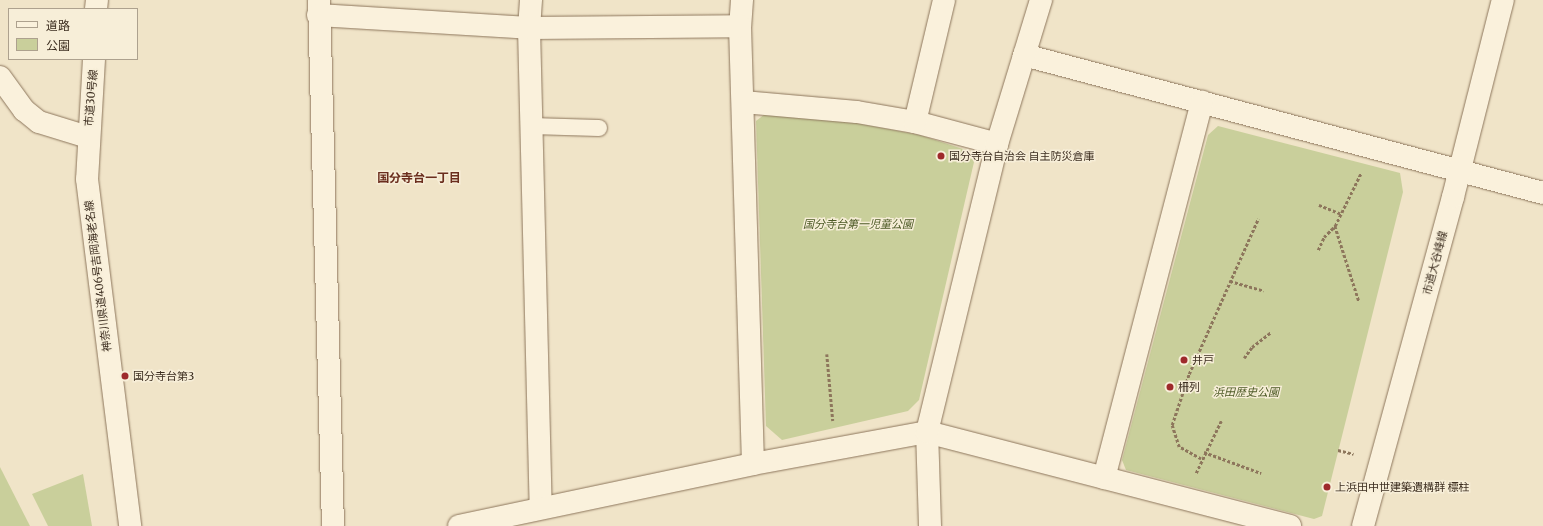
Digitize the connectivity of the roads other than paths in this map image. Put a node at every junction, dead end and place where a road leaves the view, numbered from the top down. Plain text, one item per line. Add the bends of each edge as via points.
1 (532, 0) edge
2 (742, 0) edge
3 (944, 0) edge
4 (1041, 0) edge
5 (1504, 0) edge
6 (318, 7) edge
7 (740, 26) junction
8 (529, 28) junction
9 (1024, 55) junction
10 (94, 60) edge
11 (0, 76) edge
12 (743, 102) junction
13 (1202, 102) junction
14 (916, 122) junction
15 (531, 126) junction
16 (599, 128) dead end
17 (88, 137) junction
18 (997, 144) junction
19 (1460, 170) junction
20 (1543, 192) edge
21 (927, 432) junction
22 (753, 464) junction
23 (1104, 478) junction
24 (541, 507) junction
25 (518, 520) edge
26 (130, 526) edge
27 (333, 526) edge
28 (459, 526) edge
29 (930, 526) edge
30 (1290, 526) edge
31 (1363, 526) edge

1 - 8 street
2 - 7 street
3 - 14 street
4 - 9 street
5 - 19 street, 市道大谷峰線
6 - 8 street
6 - 27 street
7 - 8 street
7 - 12 street
8 - 15 street
9 - 13 street
9 - 18 street
10 - 17 street, 市道30号線
11 - 17 street via 24,110 39,122
12 - 14 street via 857,112
12 - 22 street
13 - 19 street
13 - 23 street
14 - 18 street
15 - 16 lane
15 - 24 street
17 - 26 street, 神奈川県道406号吉岡海老名線 via 90,214
18 - 21 street
19 - 20 street
19 - 31 street, 市道大谷峰線
21 - 22 street
21 - 23 street
21 - 29 street
22 - 24 street
23 - 30 street
24 - 25 street
25 - 28 street

